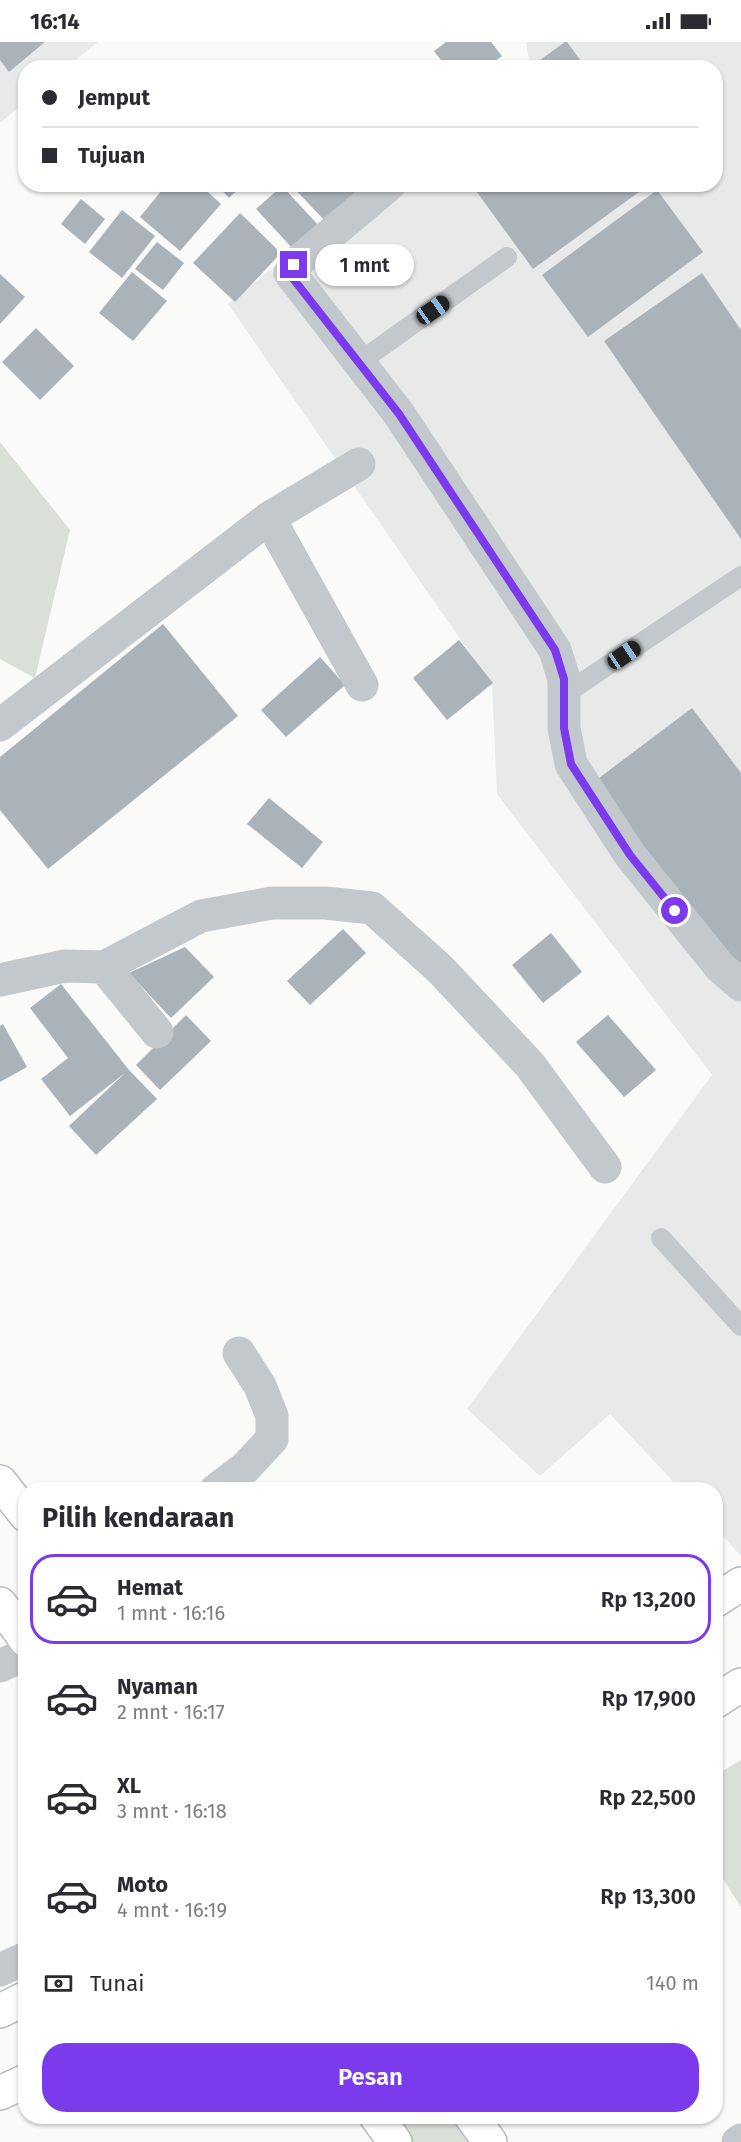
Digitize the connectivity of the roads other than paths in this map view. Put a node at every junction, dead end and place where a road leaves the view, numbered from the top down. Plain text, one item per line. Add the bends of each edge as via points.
1 (381, 192) edge
2 (507, 257) dead end
3 (358, 363) junction
4 (359, 464) dead end
5 (269, 518) junction
6 (741, 576) edge
7 (362, 685) dead end
8 (565, 694) junction
9 (0, 725) edge
10 (104, 967) junction
11 (0, 980) edge
12 (741, 985) edge
13 (157, 1032) dead end
14 (605, 1167) dead end
15 (661, 1238) dead end
16 (741, 1326) edge
17 (239, 1353) dead end
18 (0, 1482) edge
19 (226, 1482) edge
20 (18, 1505) edge
21 (741, 1584) edge
22 (723, 1596) edge
23 (0, 1604) edge
24 (18, 1629) edge
25 (18, 1658) edge
26 (0, 1666) edge
27 (741, 1685) edge
28 (723, 1697) edge
29 (18, 1962) edge
30 (0, 1970) edge
31 (18, 2002) edge
32 (0, 2010) edge
33 (18, 2084) edge
34 (0, 2092) edge
35 (382, 2124) edge
36 (477, 2124) edge
37 (490, 2124) edge
38 (394, 2142) edge
39 (490, 2142) edge
40 (497, 2142) edge

1 - 3 street via 290,271
2 - 3 lane
3 - 8 street via 399,414 555,650
4 - 5 street
5 - 7 street
5 - 9 street
6 - 8 lane
8 - 12 street via 564,728 571,764 630,855 720,967
10 - 11 street via 65,966
10 - 13 street
10 - 14 street via 201,916 272,903 372,908 440,969 530,1065
15 - 16 lane
17 - 19 street via 260,1386 272,1416 272,1439
18 - 20 highway
21 - 22 highway
23 - 24 highway
25 - 26 street
27 - 28 highway
29 - 30 street
31 - 32 highway
33 - 34 highway
35 - 38 highway
36 - 39 highway
37 - 40 highway

